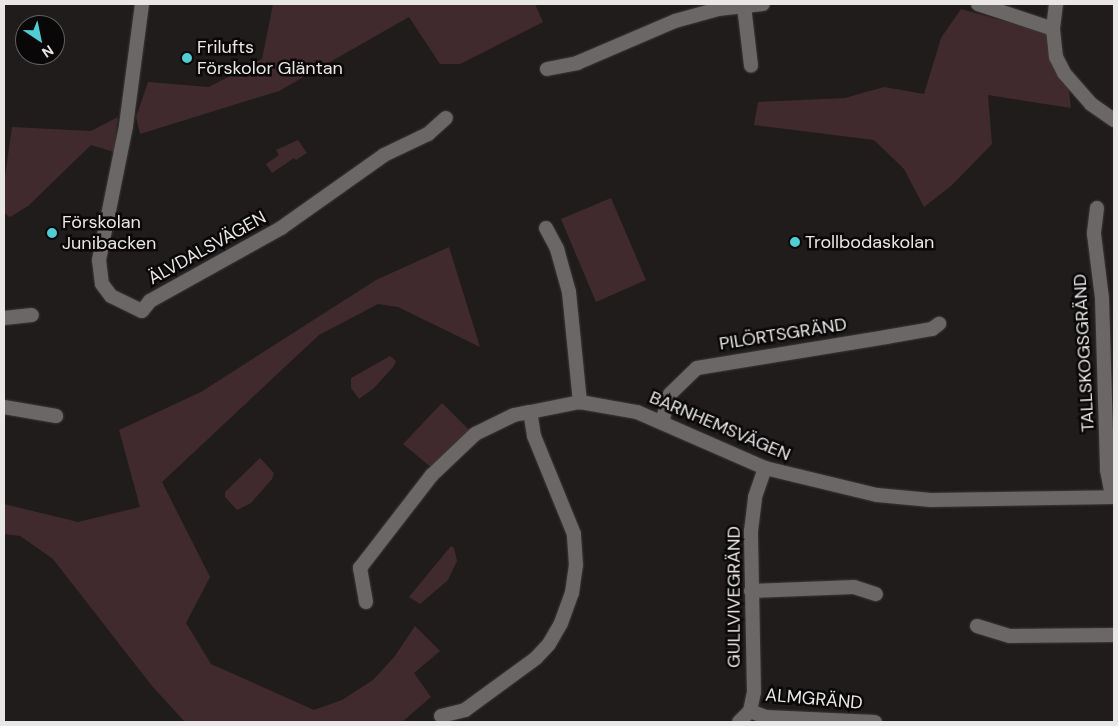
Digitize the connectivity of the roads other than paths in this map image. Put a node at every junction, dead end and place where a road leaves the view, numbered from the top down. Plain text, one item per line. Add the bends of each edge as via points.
1 (142, 4) edge
2 (763, 4) edge
3 (978, 4) edge
4 (1056, 4) edge
5 (744, 6) junction
6 (1053, 29) junction
7 (751, 66) dead end
8 (547, 69) dead end
9 (446, 118) dead end
10 (1114, 120) edge
11 (1097, 208) dead end
12 (546, 228) dead end
13 (32, 315) dead end
14 (4, 318) edge
15 (939, 324) dead end
16 (580, 402) junction
17 (4, 407) edge
18 (530, 412) junction
19 (56, 416) dead end
20 (662, 422) junction
21 (765, 468) junction
22 (1113, 496) edge
23 (750, 591) junction
24 (876, 594) dead end
25 (366, 602) dead end
26 (977, 626) dead end
27 (1114, 635) edge
28 (750, 711) junction
29 (441, 716) dead end
30 (740, 722) edge
31 (875, 722) edge

1 - 9 street, ÄLVDALSVÄGEN via 126,126 99,260 102,284 111,296 142,311 150,301 281,228 384,155 428,134
2 - 5 street
3 - 6 street
4 - 6 street
5 - 7 street
5 - 8 street via 675,21 577,63
6 - 10 street via 1056,57 1064,73 1091,104
11 - 22 street, TALLSKOGSGRÄND via 1094,234 1102,298 1107,470
12 - 16 street via 558,249 569,292
13 - 14 street
15 - 20 street, PILÖRTSGRÄND via 932,329 697,368 670,394
16 - 18 street
16 - 20 street, BARNHEMSVÄGEN via 637,412
17 - 19 street
18 - 25 street via 514,415 475,434 443,463 365,558 359,579
18 - 29 street via 534,436 574,534 576,565 572,593 549,644 536,658 466,710
20 - 21 street, BARNHEMSVÄGEN
21 - 22 street, BARNHEMSVÄGEN via 877,495 948,500
21 - 23 street, GULLVIVEGRÄND via 755,497
23 - 24 street via 854,587
23 - 28 street, GULLVIVEGRÄND via 754,692
26 - 27 street via 1010,636
28 - 30 street
28 - 31 street, ALMGRÄND via 766,718

